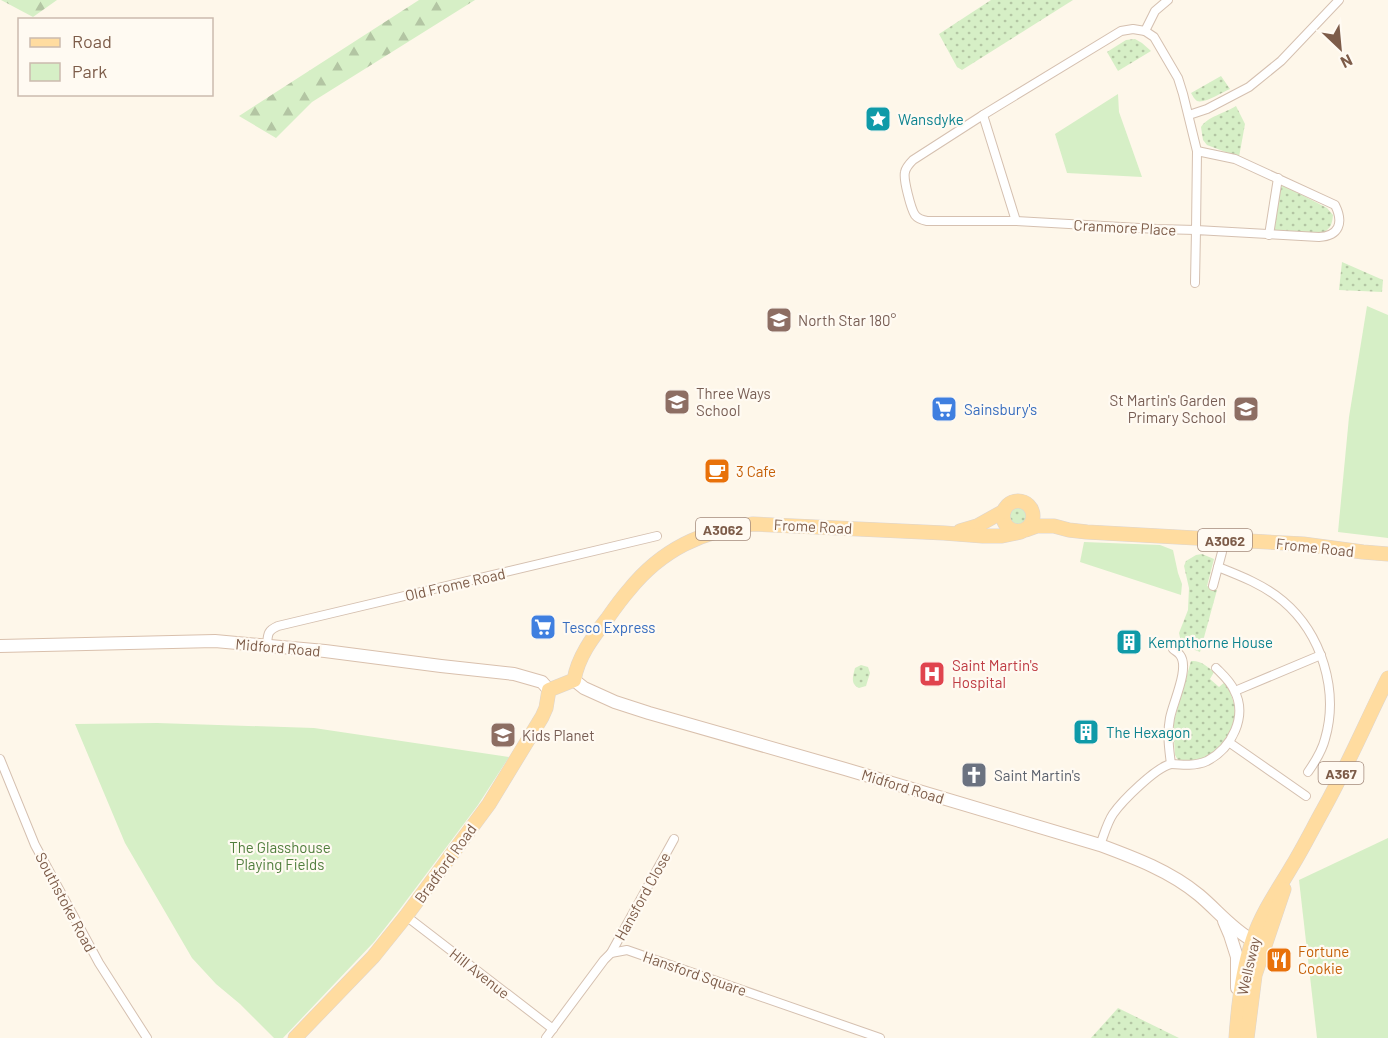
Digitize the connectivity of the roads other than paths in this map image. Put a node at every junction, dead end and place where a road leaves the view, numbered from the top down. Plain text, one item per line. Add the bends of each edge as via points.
1 (1168, 0) edge
2 (1339, 0) edge
3 (1145, 31) junction
4 (1189, 114) junction
5 (983, 115) junction
6 (1197, 151) junction
7 (1278, 178) junction
8 (1016, 221) junction
9 (1196, 230) junction
10 (1269, 235) junction
11 (1195, 283) dead end
12 (1032, 508) junction
13 (1004, 511) junction
14 (1023, 531) junction
15 (1087, 532) junction
16 (944, 533) junction
17 (657, 536) dead end
18 (1222, 552) dead end
19 (1363, 552) junction
20 (1388, 554) edge
21 (1388, 564) edge
22 (1218, 567) junction
23 (1213, 586) dead end
24 (267, 645) junction
25 (0, 646) edge
26 (1173, 649) dead end
27 (1321, 656) junction
28 (1216, 668) dead end
29 (1388, 678) edge
30 (574, 680) junction
31 (549, 690) junction
32 (1235, 691) junction
33 (1230, 743) junction
34 (0, 759) edge
35 (1171, 765) junction
36 (1308, 772) dead end
37 (1306, 796) dead end
38 (674, 839) dead end
39 (1100, 845) junction
40 (1221, 914) junction
41 (406, 916) junction
42 (1258, 942) junction
43 (611, 953) junction
44 (1238, 1010) junction
45 (553, 1029) junction
46 (147, 1038) edge
47 (296, 1038) edge
48 (546, 1038) edge
49 (880, 1038) edge
50 (1236, 1038) edge
51 (1247, 1038) edge

1 - 3 street via 1155,11
2 - 4 street via 1249,87
3 - 4 street, Cranmore Place via 1154,37 1178,78
3 - 5 street, Cranmore Place via 1121,32
4 - 6 street, Cranmore Place
5 - 8 street
5 - 8 street, Cranmore Place via 908,165 904,177 912,210 915,216 927,221
6 - 7 street via 1234,159
6 - 9 street, Cranmore Place
7 - 10 street
7 - 10 street via 1335,205 1339,226 1328,237
8 - 9 street, Cranmore Place
9 - 10 street
9 - 11 street
12 - 13 main road, Frome Road via 1015,501
12 - 14 main road via 1032,522
12 - 15 main road, Frome Road / A3062
13 - 14 main road via 1005,524 1012,530
13 - 16 main road, Frome Road / A3062 via 978,526
14 - 15 main road, Frome Road / A3062 via 1047,525
14 - 16 main road, Frome Road / A3062 via 1002,536
15 - 19 main road, Frome Road / A3062 via 1303,544
16 - 30 main road, Frome Road / A3062 via 753,524 704,535 672,551 630,588 584,651
17 - 24 street, Old Frome Road via 278,626 268,633
18 - 22 street
19 - 20 main road, Frome Road / A3062
19 - 21 main road, Frome Road / A3062
22 - 23 street
22 - 27 street via 1247,578 1284,603 1306,627
24 - 25 main road, Midford Road via 190,641
24 - 31 main road, Midford Road via 514,674 542,682
26 - 35 street via 1180,655 1184,669 1170,718
27 - 32 street
27 - 36 street via 1327,678 1329,721 1316,761
28 - 32 street
29 - 42 main road, Wellsway / A367
30 - 31 main road
30 - 39 main road, Midford Road via 615,702 649,713
31 - 41 main road, Bradford Road via 542,717 489,804
32 - 33 street via 1239,714
33 - 35 street via 1207,761
33 - 37 street
34 - 46 street, Southstoke Road via 35,845 99,963
35 - 39 street via 1160,768 1122,802
38 - 43 street, Hansford Close
39 - 40 main road, Midford Road via 1169,875
40 - 42 main road, Midford Road via 1242,934
40 - 44 main road via 1237,957
41 - 45 street, Hill Avenue
41 - 47 main road, Bradford Road
42 - 44 main road, Wellsway / A367
42 - 51 main road, Wellsway / A367
43 - 45 street
43 - 49 street, Hansford Square via 633,951
44 - 50 main road, Wellsway / A367
45 - 48 street

